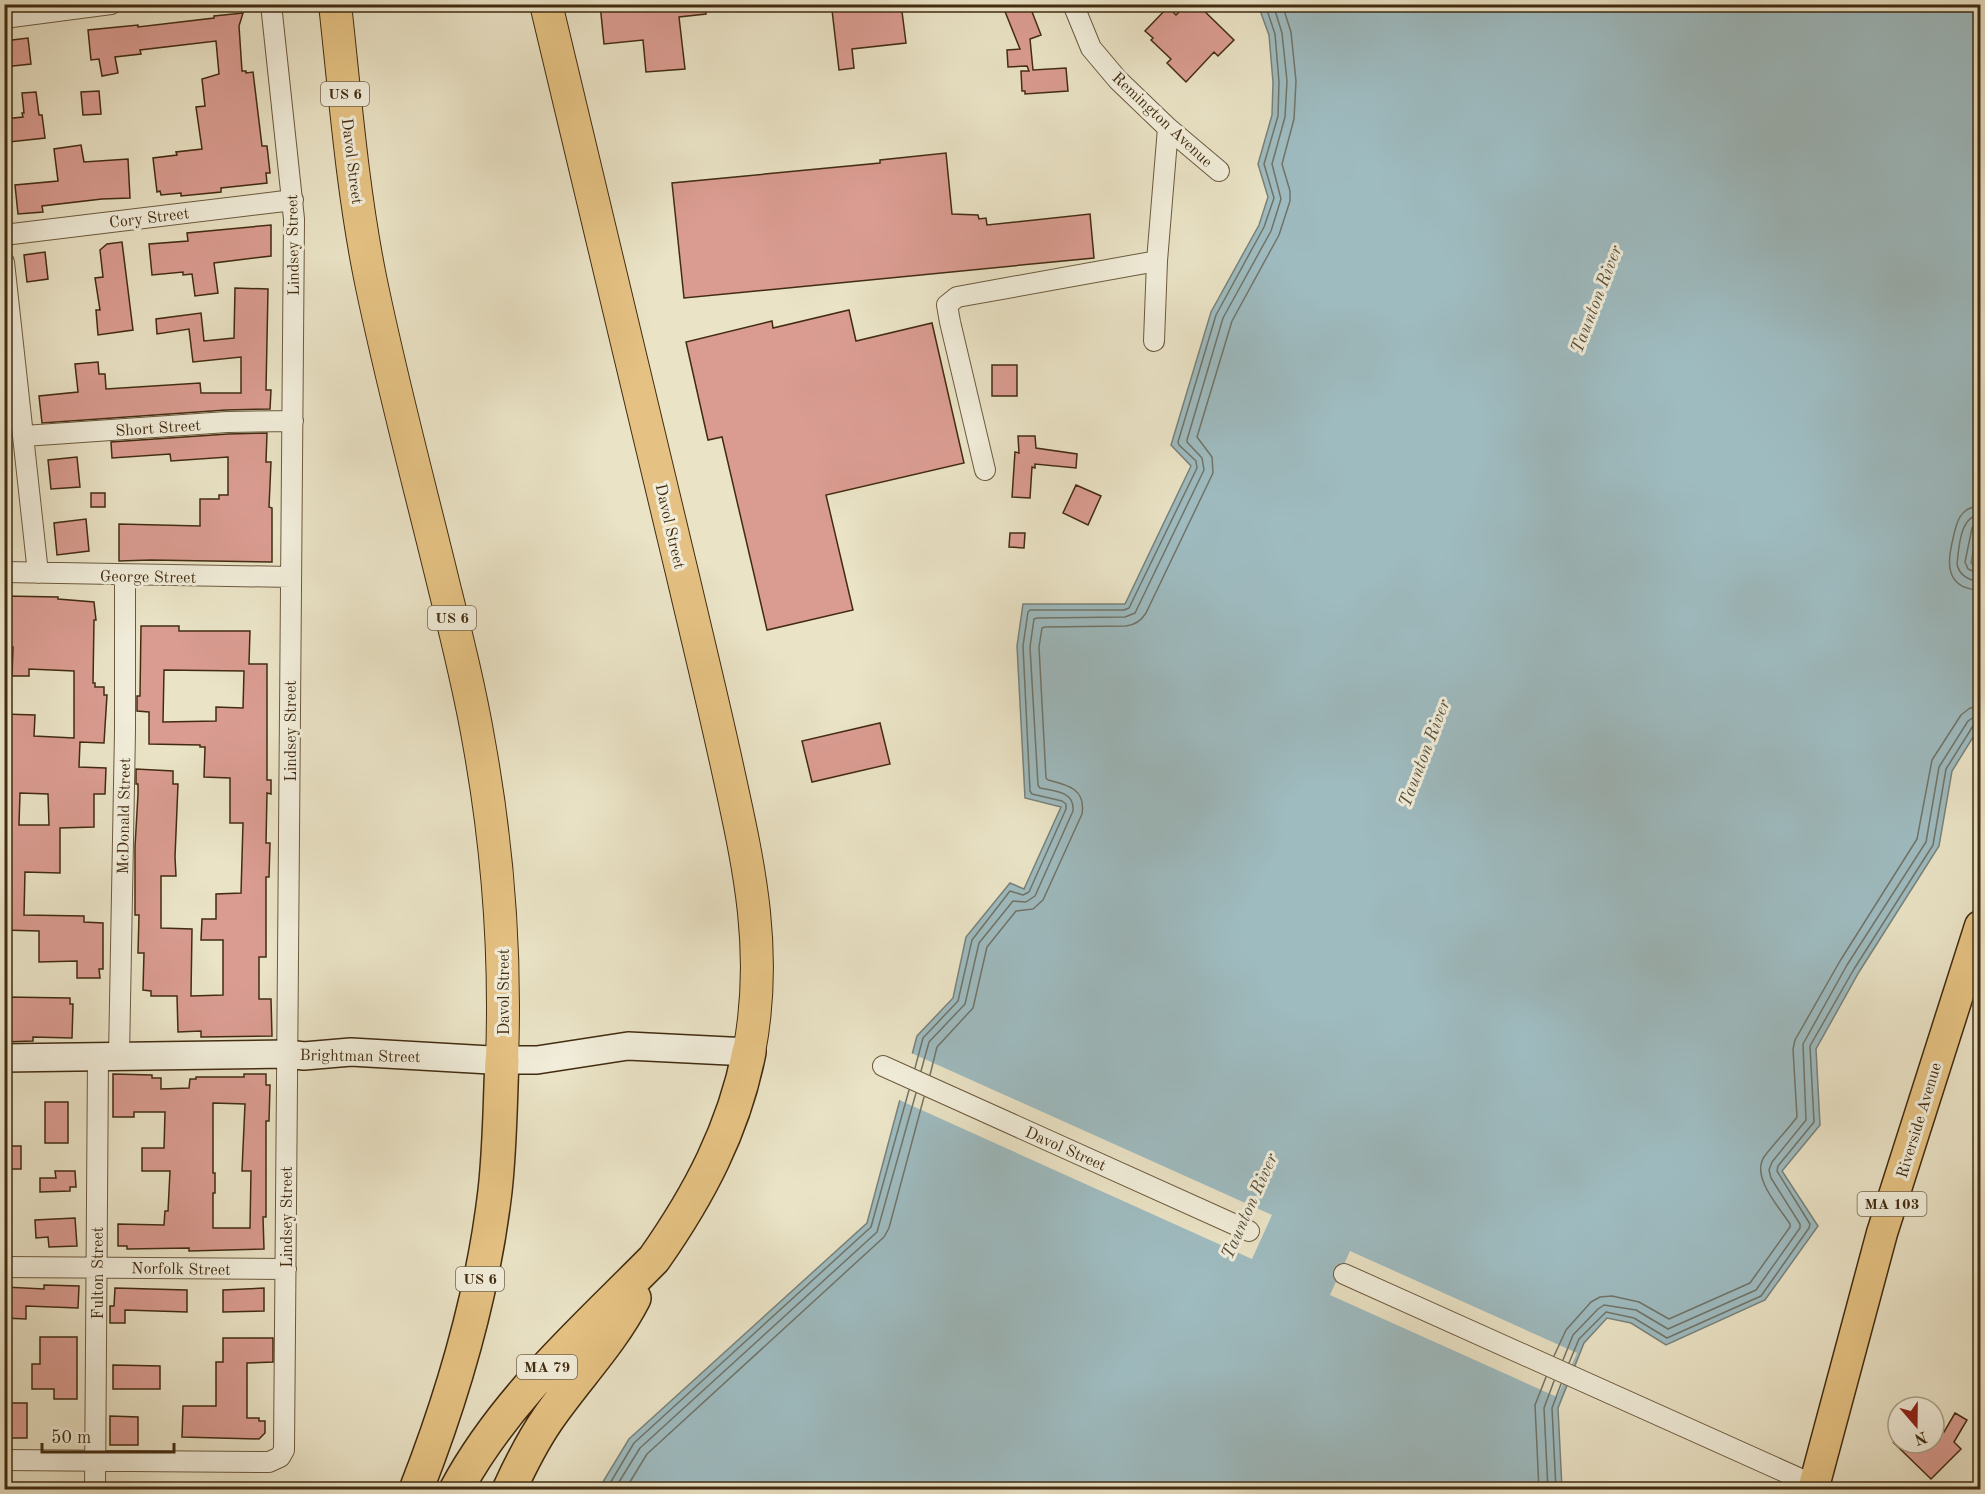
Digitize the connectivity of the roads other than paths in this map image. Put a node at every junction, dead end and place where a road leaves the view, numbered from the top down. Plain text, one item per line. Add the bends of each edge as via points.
1 (111, 4) edge
2 (271, 4) edge
3 (335, 4) edge
4 (546, 4) edge
5 (1072, 4) edge
6 (16, 13) edge
7 (1168, 128) junction
8 (1219, 171) dead end
9 (293, 200) junction
10 (4, 235) edge
11 (1157, 261) junction
12 (4, 262) edge
13 (1154, 341) dead end
14 (293, 421) junction
15 (24, 436) junction
16 (985, 470) dead end
17 (4, 572) edge
18 (38, 573) junction
19 (125, 576) junction
20 (291, 577) junction
21 (1980, 926) edge
22 (749, 1052) junction
23 (287, 1054) junction
24 (109, 1057) junction
25 (4, 1058) edge
26 (502, 1060) junction
27 (883, 1066) dead end
28 (1249, 1231) dead end
29 (654, 1259) junction
30 (4, 1267) edge
31 (97, 1267) junction
32 (286, 1269) junction
33 (1344, 1274) dead end
34 (4, 1460) edge
35 (95, 1460) junction
36 (1817, 1488) edge
37 (95, 1490) edge
38 (416, 1490) edge
39 (456, 1490) edge
40 (509, 1490) edge

1 - 6 street
2 - 9 street, Lindsey Street
3 - 26 highway, Davol Street / US 6 via 369,274 466,679 487,788 501,924
4 - 22 highway, Davol Street via 745,850 758,951
5 - 7 street, Remington Avenue via 1090,48
7 - 8 street, Remington Avenue
7 - 11 street
9 - 10 street, Cory Street
9 - 14 street, Lindsey Street
11 - 13 street
11 - 16 street via 957,297 947,305
12 - 15 street
14 - 15 street, Short Street
14 - 20 street, Lindsey Street
15 - 18 street
17 - 18 street, George Street
18 - 19 street, George Street
19 - 20 street, George Street
19 - 24 street, McDonald Street via 125,731
20 - 23 street, Lindsey Street
21 - 36 main road, Riverside Avenue / MA 103 via 1882,1233
22 - 26 main road, Brightman Street via 628,1046 537,1060
22 - 29 highway via 736,1104 710,1169
23 - 24 main road, Brightman Street
23 - 26 main road, Brightman Street via 351,1052
23 - 32 street, Lindsey Street
24 - 25 main road, Brightman Street
24 - 31 street, Fulton Street
26 - 38 highway, US 6 via 495,1192 479,1282 461,1364
27 - 28 street, Davol Street
29 - 39 highway, MA 79 via 518,1399 489,1436
29 - 40 highway via 623,1318 547,1420
30 - 31 street, Norfolk Street
31 - 32 street, Norfolk Street
31 - 35 street, Fulton Street
32 - 35 street, Lindsey Street via 285,1446 280,1457 269,1462
33 - 36 street
34 - 35 street
35 - 37 street, Fulton Street

